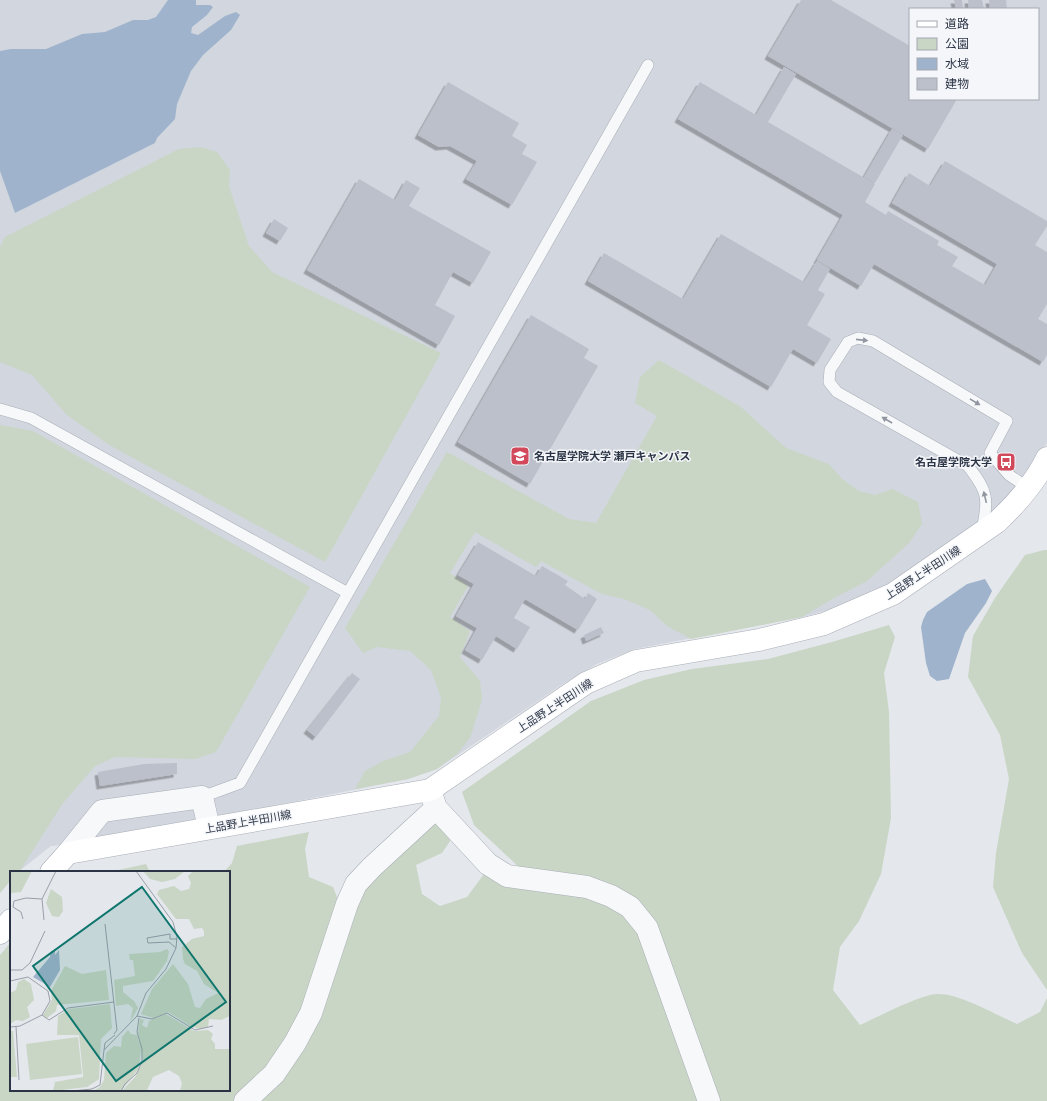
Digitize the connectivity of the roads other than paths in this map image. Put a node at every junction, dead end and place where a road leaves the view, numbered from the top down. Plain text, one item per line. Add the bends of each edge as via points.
1 (648, 64) dead end
2 (0, 409) edge
3 (1047, 458) edge
4 (1027, 487) junction
5 (981, 535) junction
6 (348, 593) junction
7 (202, 797) junction
8 (433, 799) junction
9 (208, 828) junction
10 (68, 853) junction
11 (52, 871) edge
12 (10, 921) edge
13 (0, 933) edge
14 (245, 1101) edge
15 (709, 1101) edge

1 - 6 lane
2 - 6 lane via 31,418
3 - 4 street, 上品野上半田川線 via 1040,474
4 - 5 street, 上品野上半田川線 via 1011,509
5 -> 4 lane via 987,505 982,484 968,466 837,392 829,382 830,370 848,342 858,338 873,341 1007,421 990,453 1009,475
5 - 8 street, 上品野上半田川線 via 893,594 824,624 759,640 636,661 586,683
6 - 7 lane via 240,783
7 - 9 street
7 - 10 street via 102,811
8 - 9 street, 上品野上半田川線
8 - 14 street via 356,884 311,1013 274,1074
8 - 15 street via 488,864 507,876 588,887 630,907 648,928
9 - 10 street, 上品野上半田川線
10 - 11 street
12 - 13 street

